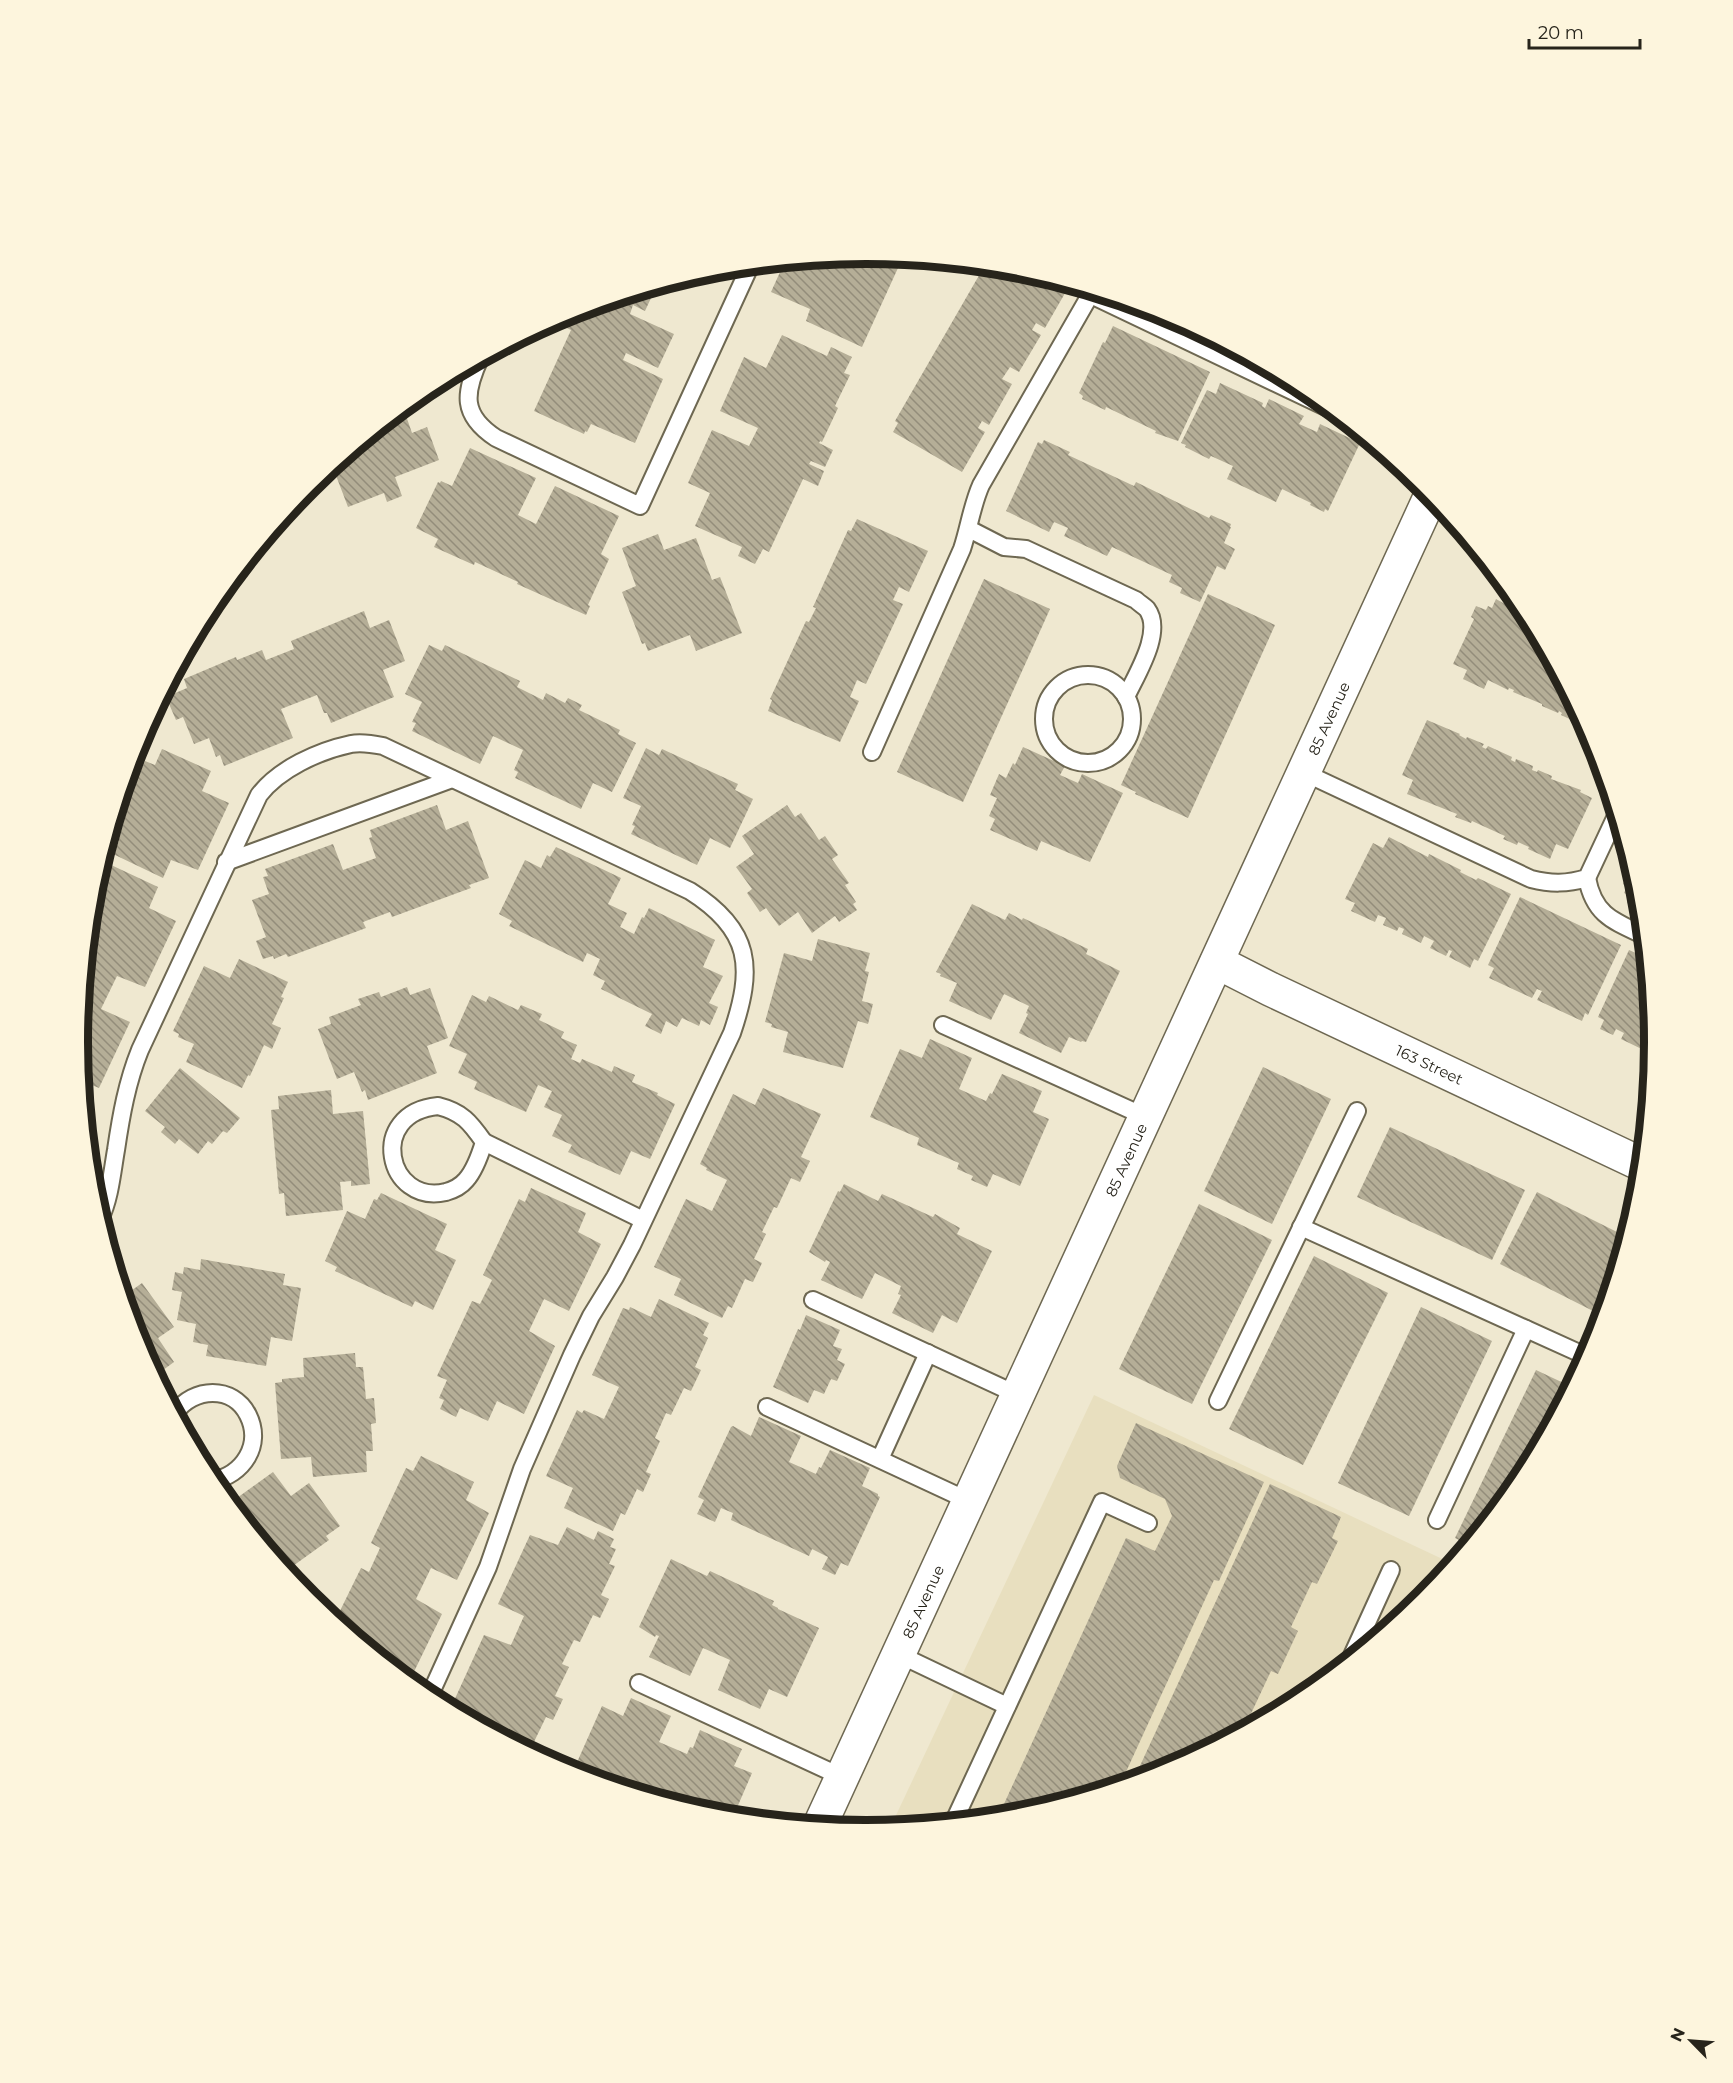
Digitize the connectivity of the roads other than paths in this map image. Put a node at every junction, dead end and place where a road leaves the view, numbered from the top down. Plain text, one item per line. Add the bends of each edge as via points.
1 (747, 273) edge
2 (1089, 297) edge
3 (1124, 308) edge
4 (474, 370) edge
5 (1290, 389) edge
6 (1428, 503) edge
7 (969, 529) junction
8 (1126, 697) junction
9 (872, 752) dead end
10 (1305, 773) junction
11 (452, 779) junction
12 (1613, 823) edge
13 (226, 862) junction
14 (1587, 878) junction
15 (1637, 932) edge
16 (1217, 962) junction
17 (943, 1025) dead end
18 (1357, 1112) dead end
19 (1146, 1118) junction
20 (484, 1142) junction
21 (1635, 1161) edge
22 (105, 1203) edge
23 (643, 1220) junction
24 (1301, 1227) junction
25 (813, 1300) dead end
26 (1526, 1329) junction
27 (928, 1353) junction
28 (1579, 1353) edge
29 (1018, 1395) junction
30 (1218, 1401) dead end
31 (180, 1407) edge
32 (767, 1407) dead end
33 (880, 1459) junction
34 (224, 1479) edge
35 (969, 1501) junction
36 (1437, 1520) dead end
37 (1148, 1523) dead end
38 (1391, 1570) dead end
39 (1357, 1645) edge
40 (898, 1654) junction
41 (639, 1683) dead end
42 (433, 1688) edge
43 (1007, 1706) junction
44 (842, 1778) junction
45 (957, 1814) edge
46 (823, 1818) edge

1 - 4 lane via 640,506 483,429 472,413 467,395
2 - 7 lane via 981,485
3 - 5 lane
6 - 10 street, 85 Avenue
7 - 8 lane via 1004,547 1026,549 1136,600 1146,609 1153,632
7 - 9 lane
8 - 8 lane via 1117,686 1092,675 1064,682 1053,692 1044,718 1053,746 1077,762 1106,760 1127,740 1131,711
10 - 14 lane via 1531,879 1560,884
10 - 16 street, 85 Avenue
11 - 13 lane
11 - 13 lane via 373,744 351,744 320,755 281,773 266,787
11 - 23 lane via 690,891 732,926 740,941 745,980 732,1033
12 - 14 lane
13 - 22 lane via 133,1068
14 - 15 lane via 1595,903 1604,914
16 - 19 street, 85 Avenue
16 - 21 street, 163 Street
17 - 19 lane
18 - 24 lane
19 - 29 street, 85 Avenue
20 - 20 lane via 458,1113 438,1106 424,1107 411,1113 394,1135 394,1163 400,1176 424,1192 454,1190 465,1182
20 - 23 lane
23 - 42 lane via 563,1377 522,1469 488,1567
24 - 26 lane
24 - 30 lane
25 - 27 lane
26 - 28 lane
26 - 36 lane
27 - 29 lane
27 - 33 lane
29 - 35 street, 85 Avenue
31 - 34 lane via 188,1399 213,1392 239,1404 248,1416 253,1446 247,1460
32 - 33 lane
33 - 35 lane
35 - 40 street, 85 Avenue
37 - 43 lane via 1102,1502
38 - 39 lane
40 - 43 lane
40 - 44 street, 85 Avenue
41 - 44 lane
43 - 45 lane
44 - 46 street, 85 Avenue

